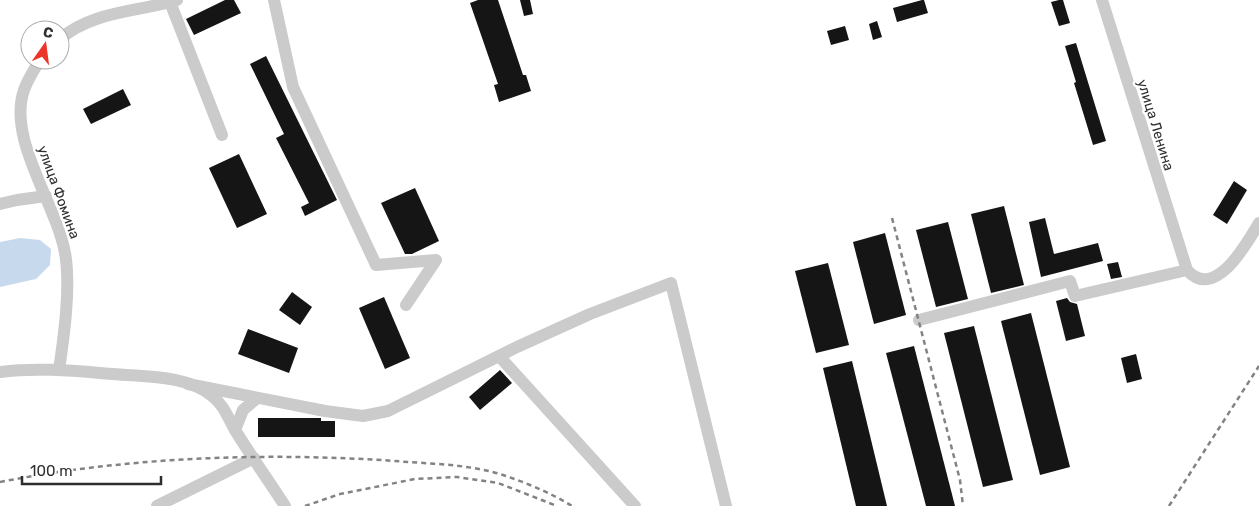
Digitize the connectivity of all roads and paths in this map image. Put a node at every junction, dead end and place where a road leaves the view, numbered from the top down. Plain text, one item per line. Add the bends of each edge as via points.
1 (274, 0) edge
2 (1102, 0) edge
3 (173, 1) edge
4 (70, 31) edge
5 (34, 70) edge
6 (222, 135) dead end
7 (46, 196) junction
8 (0, 204) edge
9 (1259, 222) edge
10 (1184, 264) junction
11 (406, 305) dead end
12 (919, 320) dead end
13 (499, 356) junction
14 (59, 370) junction
15 (0, 372) edge
16 (188, 384) junction
17 (257, 398) junction
18 (235, 430) junction
19 (254, 458) junction
20 (157, 506) edge
21 (285, 506) edge
22 (635, 506) edge
23 (726, 506) edge

1 - 11 street via 293,87 376,265 436,260
2 - 10 street, улица Ленина
3 - 4 street via 115,13
3 - 6 street
5 - 7 street, улица Фомина via 24,92 20,120 24,141
7 - 8 street
7 - 14 street, улица Фомина via 60,229 67,263 64,339
9 - 10 street via 1228,268 1211,279 1193,277
10 - 12 street via 1075,296 1070,281
13 - 17 street via 388,411 363,416
13 - 22 street
13 - 23 street via 590,314 671,283
14 - 15 street
14 - 16 street
16 - 17 street
16 - 18 street via 213,396
17 - 18 street via 243,410
18 - 19 street
19 - 20 street
19 - 21 street

